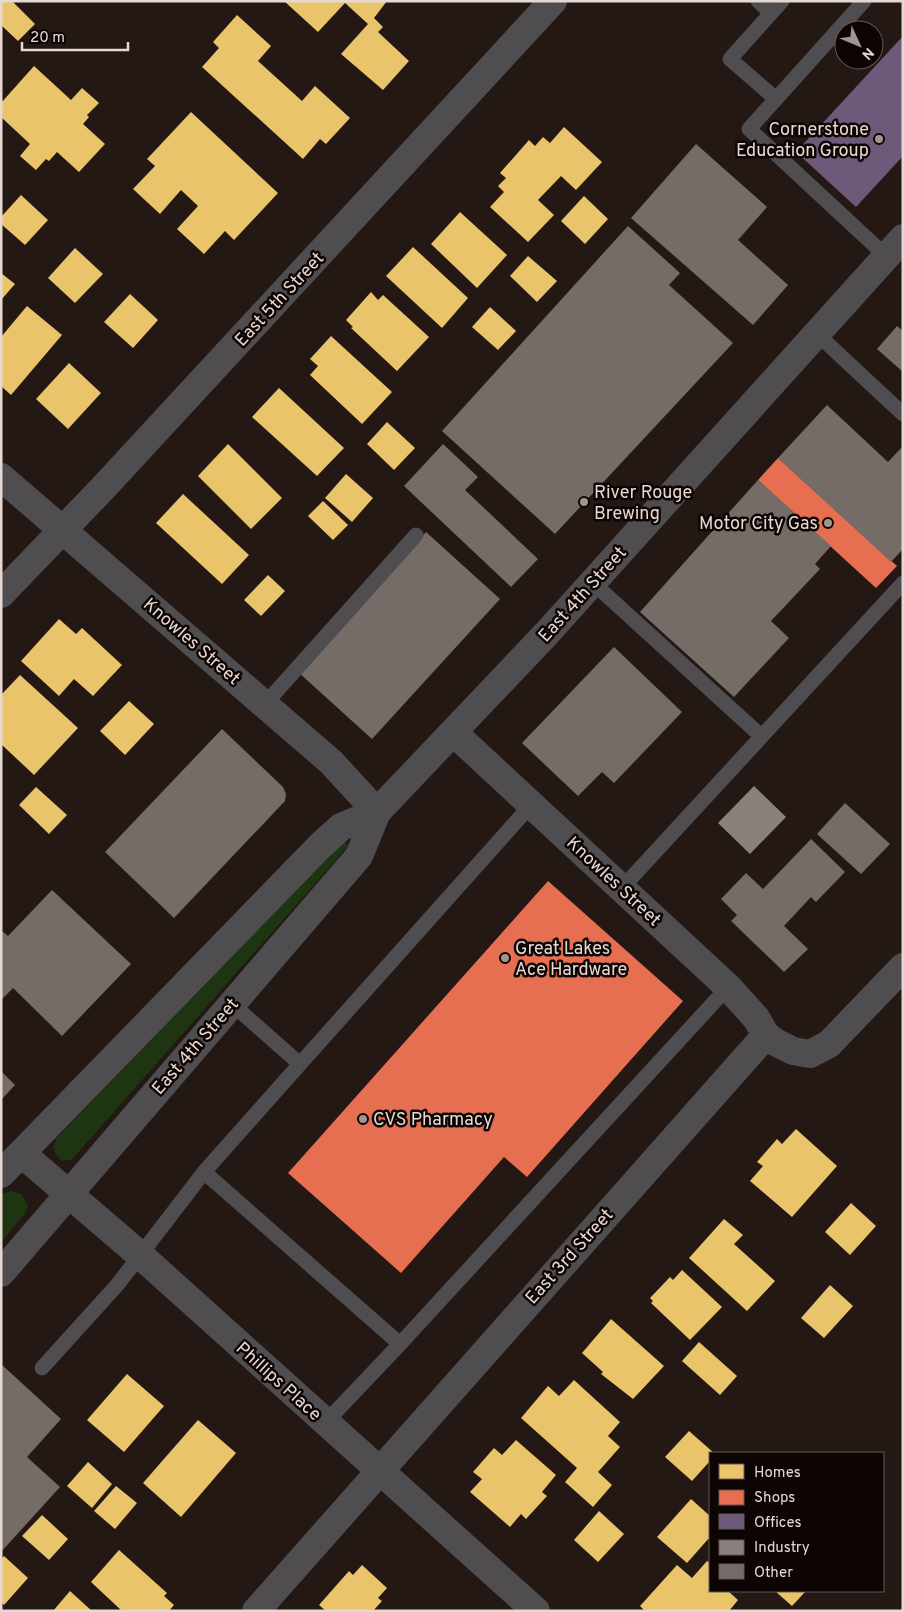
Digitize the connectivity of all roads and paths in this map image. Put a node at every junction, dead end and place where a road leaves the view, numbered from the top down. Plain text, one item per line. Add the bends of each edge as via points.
1 (554, 1) edge
2 (758, 1) edge
3 (782, 1) edge
4 (864, 1) edge
5 (771, 13) junction
6 (776, 99) junction
7 (895, 247) edge
8 (816, 333) junction
9 (903, 414) edge
10 (1, 478) edge
11 (62, 530) junction
12 (416, 535) dead end
13 (592, 582) junction
14 (903, 583) edge
15 (1, 594) edge
16 (265, 704) junction
17 (454, 733) junction
18 (761, 736) junction
19 (531, 805) junction
20 (377, 812) junction
21 (622, 888) junction
22 (903, 967) edge
23 (728, 987) junction
24 (232, 1004) junction
25 (766, 1035) junction
26 (300, 1064) junction
27 (21, 1153) junction
28 (204, 1172) junction
29 (1, 1174) edge
30 (68, 1195) junction
31 (140, 1255) junction
32 (1, 1273) edge
33 (400, 1344) junction
34 (42, 1368) dead end
35 (326, 1423) junction
36 (379, 1470) junction
37 (256, 1611) edge
38 (536, 1611) edge

1 - 11 street, East 5th Street
2 - 5 lane
3 - 5 lane
4 - 6 lane
5 - 6 lane via 730,59
6 - 7 lane via 749,130
7 - 8 street, East 4th Street
8 - 9 lane
8 - 13 street, East 4th Street
10 - 11 street, Knowles Street
11 - 15 street, East 5th Street
11 - 16 street, Knowles Street
12 - 16 lane
13 - 17 street, East 4th Street
13 - 18 lane
14 - 18 lane
16 - 20 street, Knowles Street via 330,762
17 - 19 street, Knowles Street
17 - 20 street, East 4th Street
18 - 21 lane
19 - 21 street, Knowles Street
19 - 26 lane
20 - 24 street, East 4th Street via 359,856
20 - 27 street, East 4th Street via 341,827 320,846
21 - 23 street, Knowles Street
22 - 25 street via 828,1044 810,1054 793,1052
23 - 25 street, Knowles Street via 756,1018
23 - 33 lane
24 - 26 lane
24 - 30 street, East 4th Street
25 - 36 street, East 3rd Street
26 - 28 lane
27 - 29 street, East 4th Street
27 - 30 street, Phillips Place
28 - 31 lane
28 - 33 lane
30 - 31 street, Phillips Place
30 - 32 street, East 4th Street
31 - 34 lane
31 - 35 street, Phillips Place
33 - 35 lane
35 - 36 street, Phillips Place
36 - 37 street, East 3rd Street
36 - 38 street, Phillips Place

